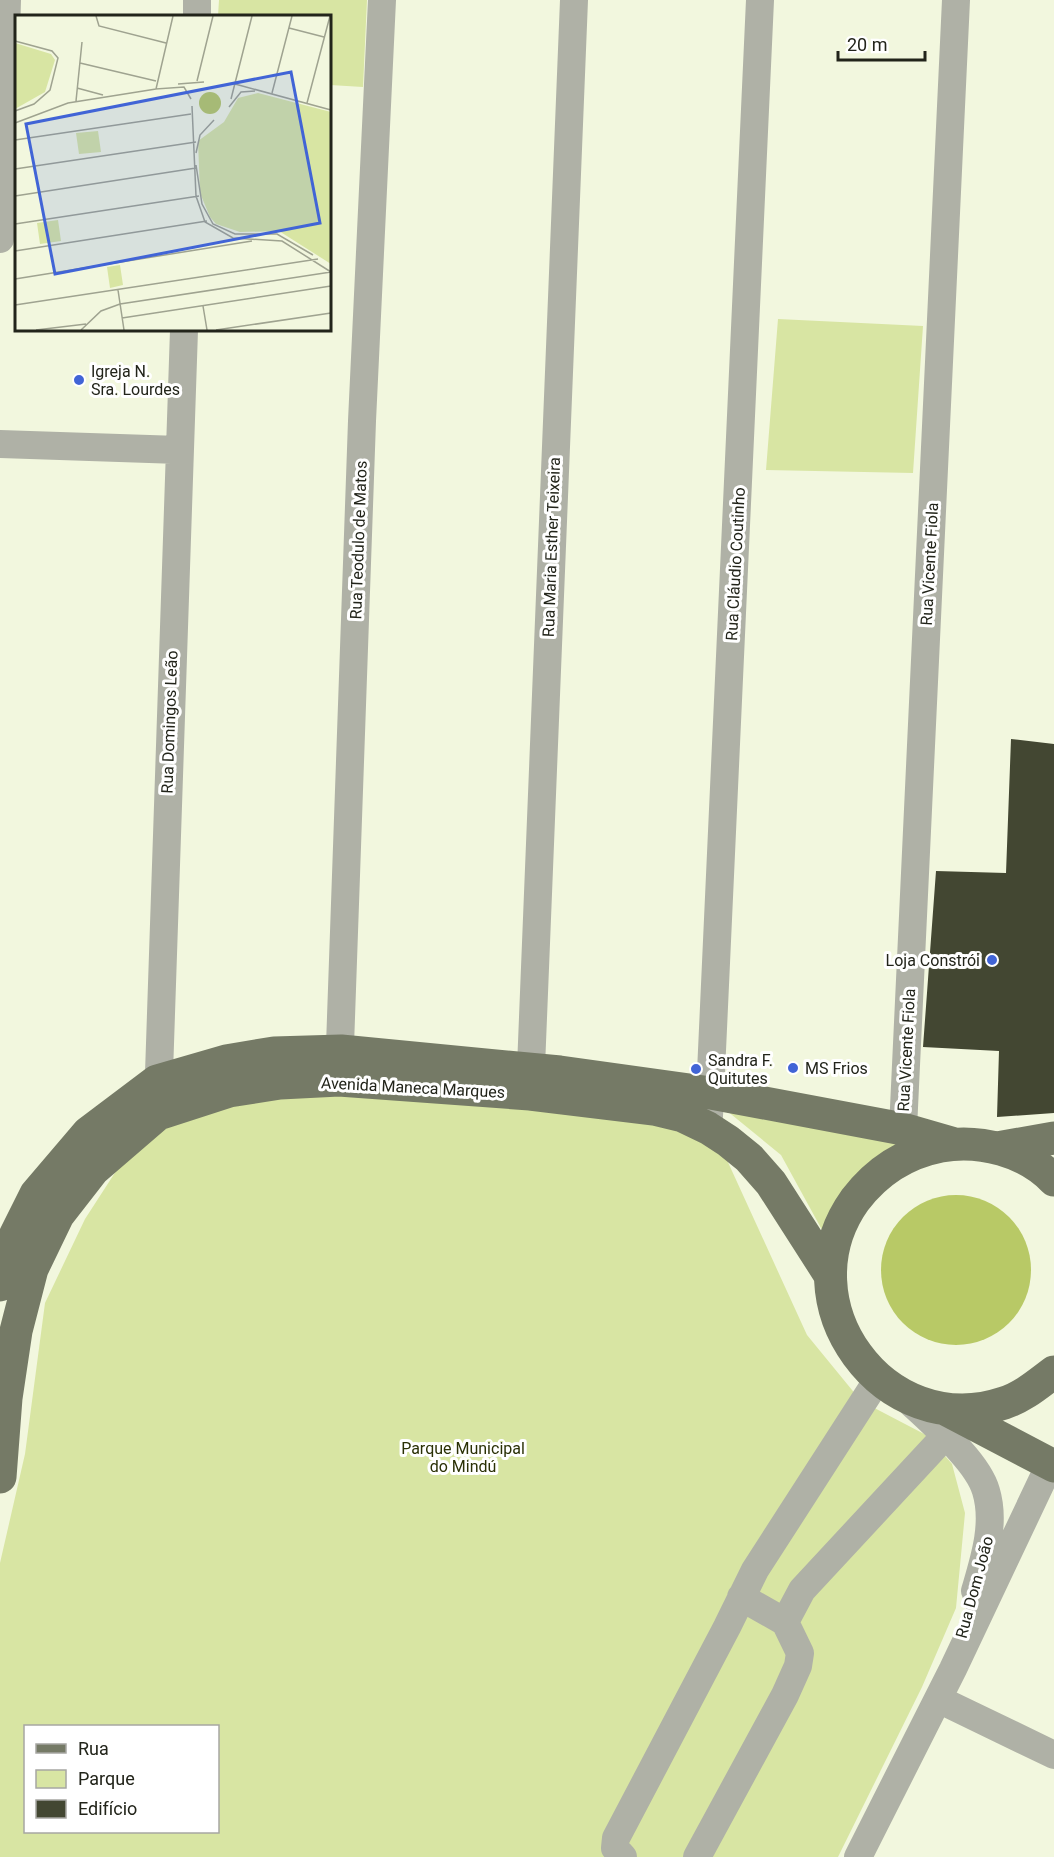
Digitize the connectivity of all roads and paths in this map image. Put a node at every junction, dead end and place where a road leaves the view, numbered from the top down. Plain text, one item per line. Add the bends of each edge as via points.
1 (7, 0) edge
2 (382, 0) edge
3 (574, 0) edge
4 (760, 0) edge
5 (956, 0) edge
6 (0, 239) edge
7 (184, 332) edge
8 (0, 444) edge
9 (179, 450) junction
10 (340, 1066) junction
11 (157, 1081) junction
12 (530, 1081) junction
13 (711, 1093) junction
14 (158, 1114) junction
15 (708, 1128) junction
16 (903, 1129) junction
17 (1054, 1138) edge
18 (955, 1144) junction
19 (997, 1148) junction
20 (1054, 1180) edge
21 (830, 1275) junction
22 (0, 1285) edge
23 (1054, 1372) edge
24 (890, 1387) junction
25 (945, 1422) junction
26 (1053, 1460) edge
27 (0, 1477) edge
28 (741, 1598) junction
29 (785, 1622) junction
30 (953, 1669) junction
31 (938, 1700) junction
32 (1054, 1755) edge
33 (623, 1857) edge
34 (697, 1857) edge
35 (858, 1857) edge

1 - 6 street
2 - 10 street, Rua Teodulo de Matos via 362,410
3 - 12 street, Rua Maria Esther Teixeira
4 - 13 street, Rua Cláudio Coutinho
5 - 16 street, Rua Vicente Fiola
7 - 9 street, Rua Domingos Leão
8 - 9 street
9 - 11 street, Rua Domingos Leão
10 - 11 main road, Avenida Maneca Marques via 274,1053 226,1061
10 - 12 main road, Avenida Maneca Marques
10 - 14 main road, Avenida Maneca Marques via 280,1083 229,1091
11 - 14 street, Rua Domingos Leão
11 - 22 main road, Avenida Maneca Marques via 88,1134 36,1194 11,1244
12 - 13 main road, Avenida Maneca Marques
12 - 15 main road, Avenida Maneca Marques via 683,1116
13 - 15 street, Rua Cláudio Coutinho
13 - 16 main road, Avenida Maneca Marques
14 - 27 main road, Avenida Maneca Marques via 93,1170 58,1215 32,1269 16,1331
15 - 21 main road, Avenida Maneca Marques via 749,1158 771,1183
16 - 18 main road, Avenida Maneca Marques
17 - 19 main road
18 - 19 main road
18 - 21 main road via 923,1150 892,1164 867,1185 847,1212 835,1242
19 - 20 main road via 1026,1159
21 - 24 main road via 833,1305 842,1332 858,1358
23 - 25 main road via 1031,1390 1004,1403 974,1409
24 - 25 main road via 922,1403
24 - 28 street via 754,1570
25 - 26 main road
25 - 29 street via 802,1590
25 - 30 street, Rua Dom João via 986,1491 990,1526 985,1558
26 - 30 street, Rua Dom João
28 - 29 street
28 - 33 street via 616,1838 615,1848
29 - 34 street via 800,1653 798,1666
30 - 31 street, Rua Dom João
31 - 32 street
31 - 35 street, Rua Dom João

